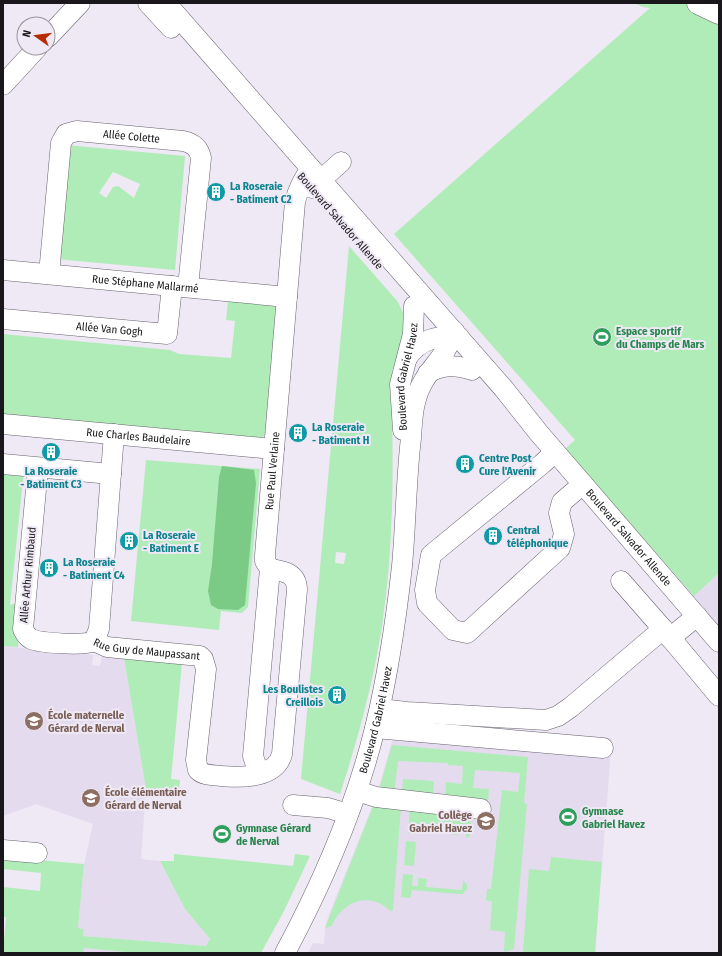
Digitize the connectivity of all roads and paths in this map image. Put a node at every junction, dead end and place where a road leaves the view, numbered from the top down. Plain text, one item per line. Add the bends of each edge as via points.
1 (80, 3) edge
2 (698, 3) edge
3 (717, 3) edge
4 (156, 4) edge
5 (719, 7) edge
6 (719, 13) edge
7 (56, 28) edge
8 (30, 56) edge
9 (3, 85) edge
10 (341, 162) dead end
11 (312, 179) junction
12 (3, 270) edge
13 (50, 274) junction
14 (180, 287) junction
15 (287, 297) junction
16 (414, 306) junction
17 (3, 319) edge
18 (452, 337) junction
19 (403, 368) junction
20 (472, 370) junction
21 (428, 374) junction
22 (3, 424) edge
23 (538, 432) junction
24 (114, 434) junction
25 (274, 449) junction
26 (555, 452) junction
27 (3, 464) edge
28 (38, 468) junction
29 (407, 472) junction
30 (111, 474) junction
31 (583, 484) junction
32 (270, 569) junction
33 (621, 581) dead end
34 (697, 616) junction
35 (666, 634) junction
36 (94, 640) junction
37 (719, 642) edge
38 (719, 696) edge
39 (380, 708) junction
40 (375, 728) junction
41 (603, 748) dead end
42 (263, 772) junction
43 (357, 790) junction
44 (293, 805) dead end
45 (482, 809) dead end
46 (348, 814) junction
47 (3, 850) edge
48 (37, 853) dead end
49 (285, 953) edge

1 - 7 street
2 - 6 highway
3 - 5 street
4 - 11 street, Boulevard Salvador Allende
8 - 9 street
10 - 11 street
11 - 15 street, Rue Paul Verlaine via 298,190 295,202
11 - 16 street, Boulevard Salvador Allende
11 - 18 street, Boulevard Salvador Allende
12 - 13 street, Rue Stéphane Mallarmé
13 - 14 street, Rue Stéphane Mallarmé
13 - 14 street, Allée Colette via 62,143 66,134 76,131 184,141 194,145 201,158
14 - 15 street, Rue Stéphane Mallarmé
14 - 17 street, Allée Van Gogh via 167,334
15 - 25 street, Rue Paul Verlaine
16 - 18 street, Boulevard Salvador Allende
16 - 19 street, Boulevard Gabriel Havez via 412,341
18 - 19 street via 430,339 419,344
18 - 20 street, Boulevard Salvador Allende
18 - 21 street, Boulevard Gabriel Havez via 443,356
18 - 23 street, Boulevard Salvador Allende via 504,389
19 - 29 street, Boulevard Gabriel Havez via 400,395
20 - 21 street, Boulevard Gabriel Havez via 446,366
20 - 23 street, Boulevard Salvador Allende
21 - 29 street, Boulevard Gabriel Havez via 420,385 416,400
22 - 24 street, Rue Charles Baudelaire
23 - 26 street, Boulevard Salvador Allende
24 - 25 street, Rue Charles Baudelaire
24 - 30 street, Rue Guy de Maupassant
25 - 32 street, Rue Paul Verlaine via 265,556
26 - 31 street, Boulevard Salvador Allende
26 - 31 street via 431,555 424,590 427,603 453,630 467,633 560,548 564,534 559,513 562,502
27 - 28 street
28 - 30 street
28 - 36 street, Allée Arthur Rimbaud via 23,629 33,640 77,644 90,643
29 - 39 street, Boulevard Gabriel Havez via 405,532 398,598
30 - 36 street, Rue Guy de Maupassant via 99,629
31 - 34 street, Boulevard Salvador Allende
32 - 42 street, Rue Paul Verlaine via 253,756 256,765
32 - 42 street via 293,576 297,590 282,754 277,764
33 - 35 street
34 - 35 street
34 - 37 street, Boulevard Salvador Allende
35 - 38 street
35 - 39 street via 571,707 546,720 407,712
36 - 42 street, Rue Guy de Maupassant via 107,647 200,656 206,669 196,765 198,770 205,774 244,777
39 - 40 street, Boulevard Gabriel Havez
40 - 41 street
40 - 43 street, Boulevard Gabriel Havez
43 - 45 street via 376,797
43 - 46 street, Boulevard Gabriel Havez
44 - 46 street via 328,808
46 - 49 street, Boulevard Gabriel Havez via 324,874
47 - 48 street

